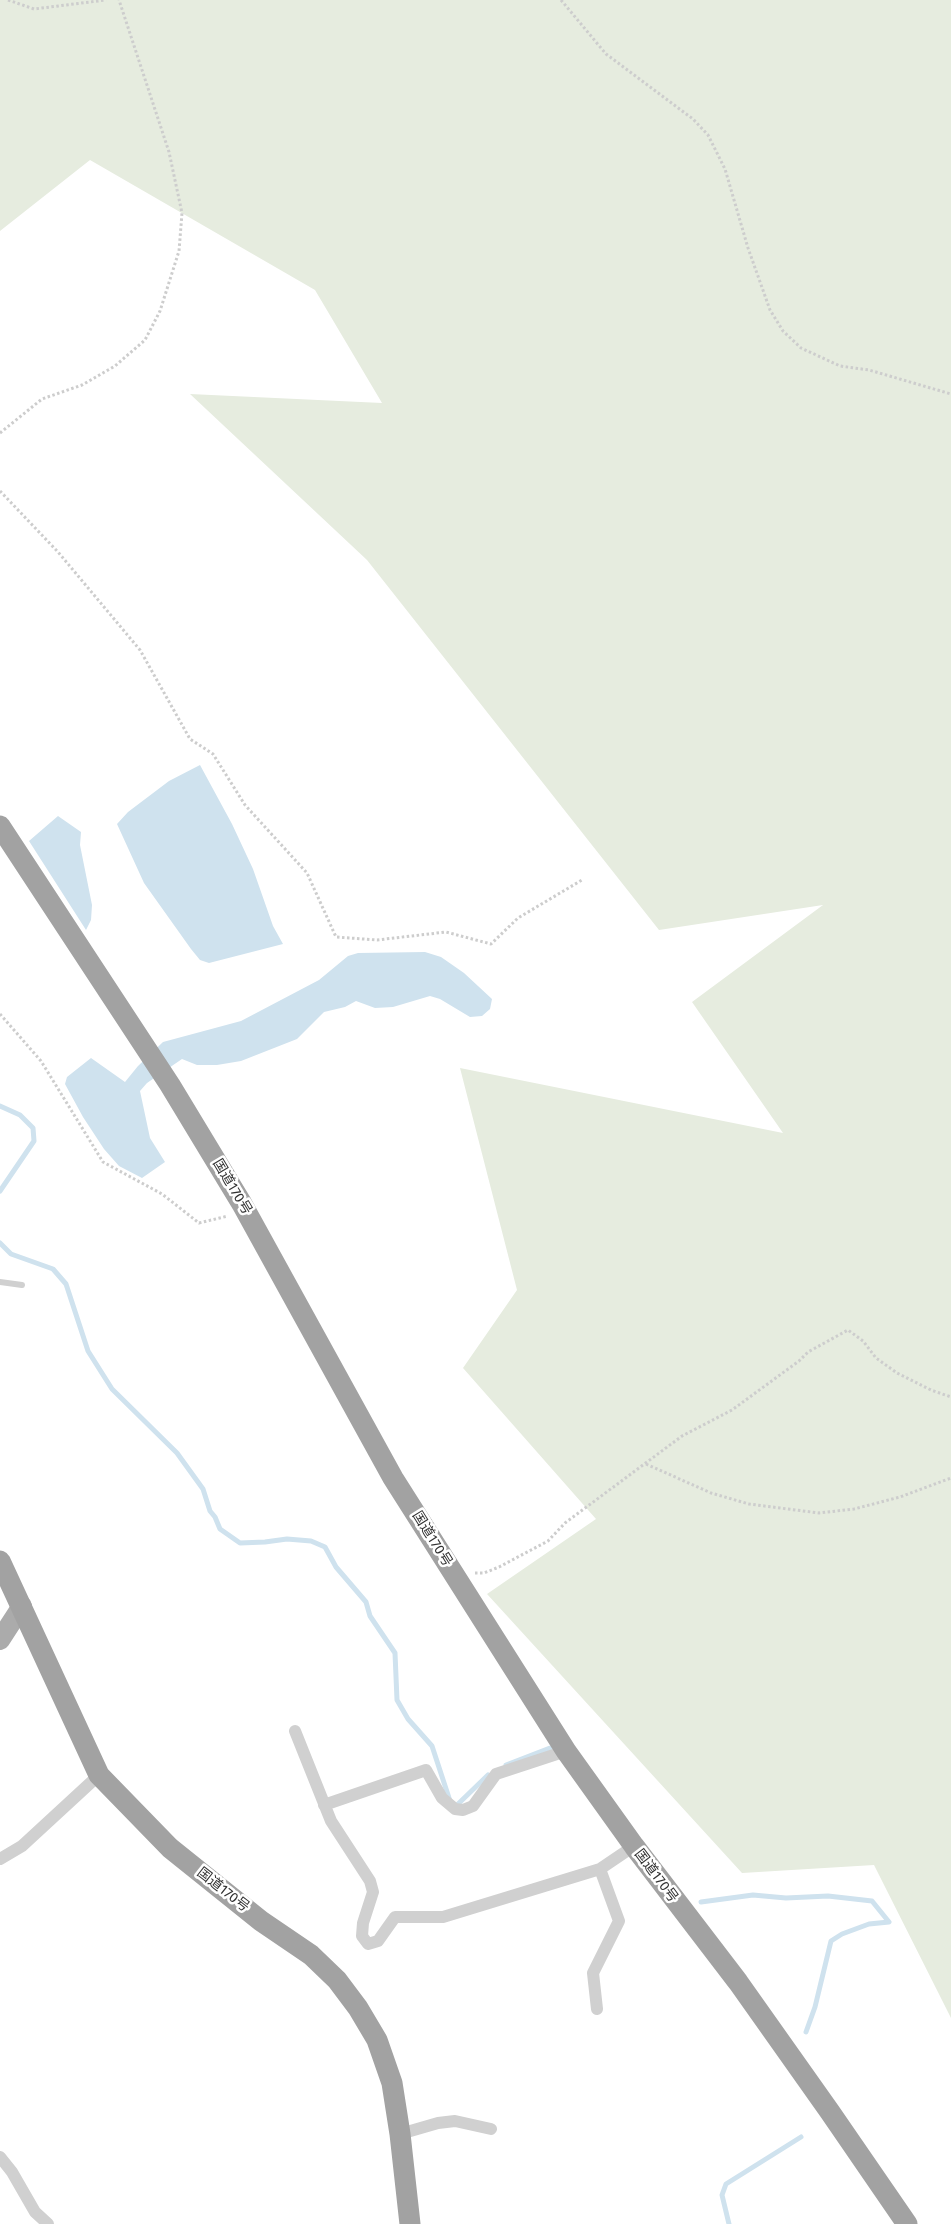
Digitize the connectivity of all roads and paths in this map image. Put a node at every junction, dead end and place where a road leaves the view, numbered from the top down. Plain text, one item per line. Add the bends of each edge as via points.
1 (8, 0) edge
2 (106, 0) edge
3 (119, 0) edge
4 (561, 0) edge
5 (951, 394) edge
6 (0, 433) edge
7 (0, 491) edge
8 (0, 826) edge
9 (582, 880) dead end
10 (0, 1014) edge
11 (246, 1211) junction
12 (0, 1282) edge
13 (22, 1285) dead end
14 (951, 1397) edge
15 (646, 1464) junction
16 (951, 1478) edge
17 (0, 1561) edge
18 (453, 1573) junction
19 (22, 1606) junction
20 (0, 1640) edge
21 (295, 1730) dead end
22 (566, 1751) junction
23 (99, 1775) junction
24 (324, 1805) junction
25 (634, 1846) junction
26 (0, 1859) edge
27 (600, 1869) junction
28 (597, 2009) dead end
29 (491, 2129) dead end
30 (400, 2134) junction
31 (0, 2157) edge
32 (48, 2224) edge
33 (410, 2224) edge
34 (907, 2224) edge

1 - 2 path via 34,9
3 - 6 path via 169,152 182,213 179,251 160,311 145,340 115,366 82,385 42,399
4 - 5 path via 606,54 693,119 708,135 725,169 770,310 783,331 801,348 840,366 869,370
7 - 9 path via 58,552 140,650 190,739 213,754 245,805 307,873 336,937 377,940 446,932 492,944 518,918
8 - 11 highway, 国道170号 via 146,1046
10 - 11 path via 41,1061 103,1162 162,1194 199,1223
11 - 18 highway, 国道170号 via 393,1478
12 - 13 lane
14 - 15 path via 897,1373 876,1358 864,1341 848,1330 808,1352 732,1410 682,1436
15 - 16 path via 711,1493 749,1504 819,1513 900,1498
15 - 18 path via 566,1523 548,1541 484,1573
17 - 19 highway, 国道170号
18 - 22 highway, 国道170号
19 - 20 main road
19 - 23 highway, 国道170号
21 - 24 street
22 - 24 street via 496,1774 473,1806 463,1810 455,1810 442,1798 426,1770
22 - 25 highway, 国道170号
23 - 26 street via 22,1846
23 - 30 highway, 国道170号 via 170,1848 261,1921 311,1955 337,1980 377,2040 392,2083
24 - 27 street via 370,1881 373,1892 362,1936 368,1944 378,1941 395,1917 443,1917
25 - 27 street
25 - 34 highway, 国道170号 via 744,1990
27 - 28 street via 619,1921 593,1974
29 - 30 street via 455,2121
30 - 33 highway, 国道170号
31 - 32 street via 35,2212

